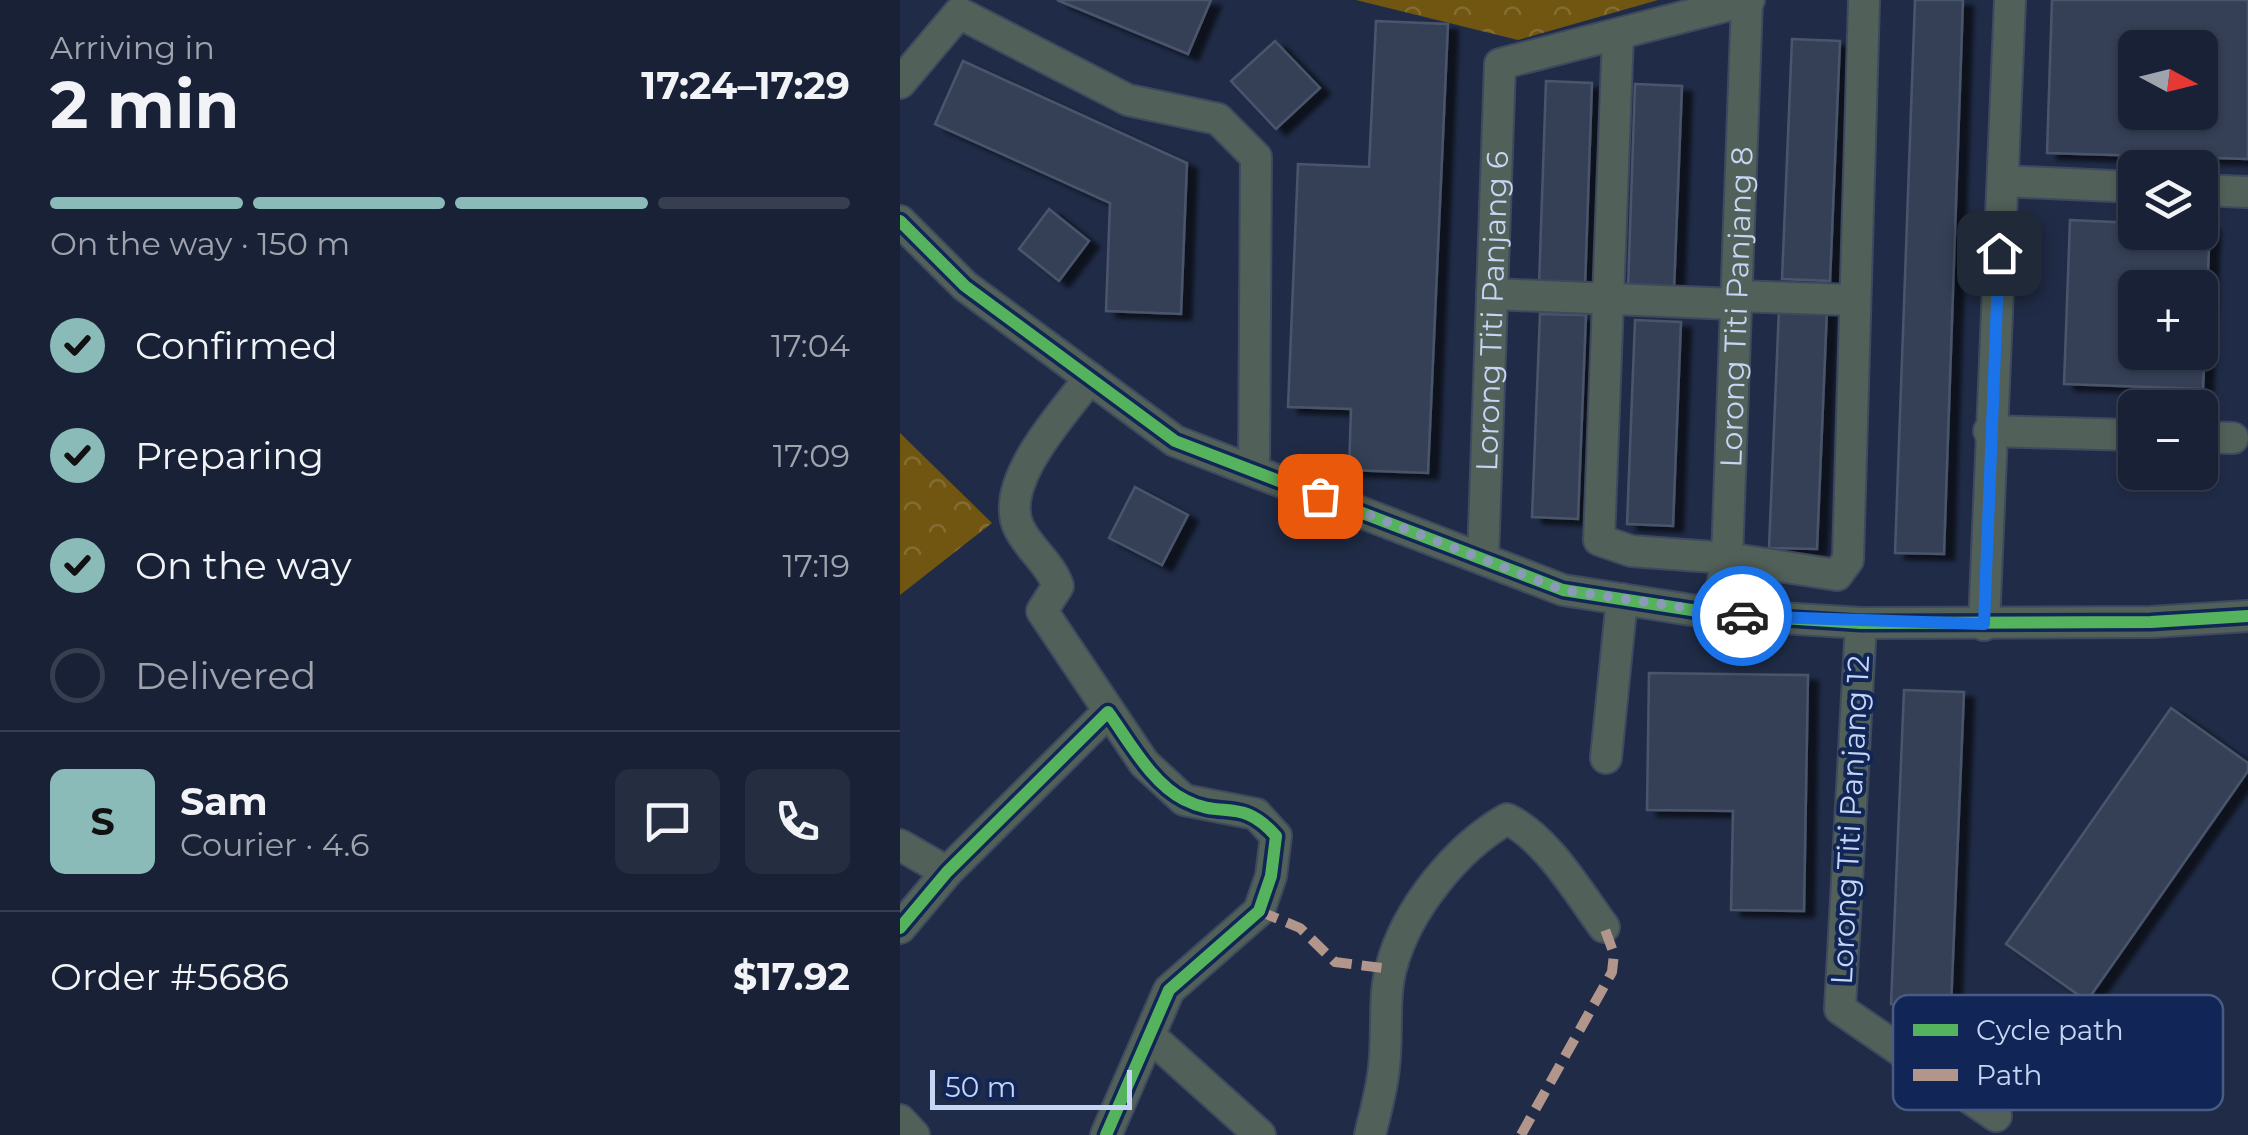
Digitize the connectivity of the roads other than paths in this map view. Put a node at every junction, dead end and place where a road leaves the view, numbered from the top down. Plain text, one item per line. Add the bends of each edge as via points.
1 (1748, 0) edge
2 (1864, 0) edge
3 (2010, 0) edge
4 (1618, 34) junction
5 (900, 83) edge
6 (2003, 182) junction
7 (2118, 186) edge
8 (2218, 191) edge
9 (2248, 192) edge
10 (900, 221) edge
11 (1492, 294) junction
12 (1609, 299) junction
13 (1734, 300) junction
14 (1853, 300) junction
15 (1090, 378) junction
16 (1989, 431) junction
17 (2118, 435) edge
18 (2218, 437) edge
19 (2232, 438) dead end
20 (1254, 471) junction
21 (1727, 558) junction
22 (1483, 559) junction
23 (1622, 599) junction
24 (1718, 614) junction
25 (2248, 616) edge
26 (1861, 622) junction
27 (1984, 624) junction
28 (1108, 712) junction
29 (1606, 758) dead end
30 (900, 846) edge
31 (947, 872) junction
32 (1604, 927) dead end
33 (900, 928) edge
34 (1150, 1036) junction
35 (1893, 1045) edge
36 (1987, 1110) edge
37 (1996, 1116) dead end
38 (900, 1120) edge
39 (914, 1135) edge
40 (1106, 1135) edge
41 (1260, 1135) edge
42 (1370, 1135) edge

1 - 4 street
1 - 13 street, Lorong Titi Panjang 8
2 - 14 street
3 - 6 street
4 - 11 street, Lorong Titi Panjang 6 via 1500,64
4 - 12 street
5 - 20 street via 959,13 1128,100 1218,119 1256,157
6 - 7 street
6 - 16 street
8 - 9 street
10 - 15 street via 965,286
11 - 12 street
11 - 22 street, Lorong Titi Panjang 6
12 - 13 street
12 - 21 street via 1598,540 1631,551
13 - 14 street
13 - 21 street, Lorong Titi Panjang 8
14 - 21 street via 1848,560 1837,575
15 - 20 street via 1175,441
15 - 28 street via 1025,465 1016,524 1058,586 1042,611
16 - 17 street
16 - 27 street
18 - 19 street
20 - 22 street
21 - 24 street, Lorong Titi Panjang 8
22 - 23 street via 1563,590
23 - 24 street
23 - 29 street
24 - 26 street
25 - 27 street
26 - 27 street
26 - 35 street, Lorong Titi Panjang 12 via 1840,1008
28 - 31 street
28 - 34 street via 1144,763 1184,800 1256,814 1276,836 1259,911 1169,990
30 - 31 street
31 - 33 street
32 - 42 street via 1552,858 1516,824 1504,820 1450,865 1390,969 1384,1070
34 - 40 street
34 - 41 street
36 - 37 street, Lorong Titi Panjang 12
38 - 39 street

